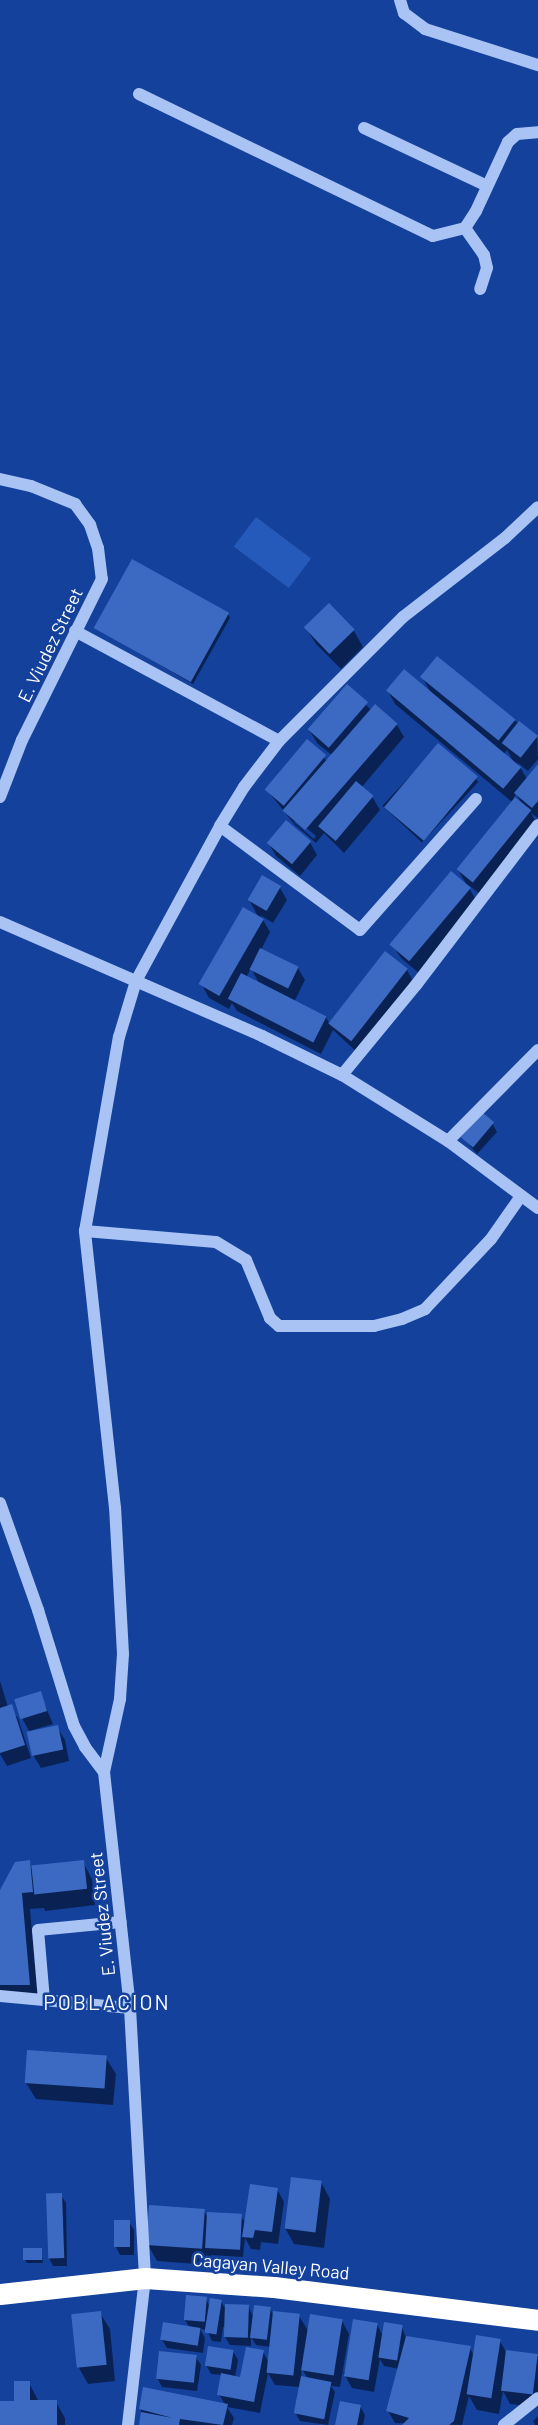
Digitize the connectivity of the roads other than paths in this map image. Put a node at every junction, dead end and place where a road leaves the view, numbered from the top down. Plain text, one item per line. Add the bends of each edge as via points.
1 (400, 0) edge
2 (538, 65) edge
3 (139, 94) dead end
4 (364, 128) dead end
5 (538, 132) edge
6 (487, 186) junction
7 (465, 228) junction
8 (480, 289) dead end
9 (0, 479) edge
10 (538, 508) edge
11 (75, 631) junction
12 (279, 741) junction
13 (0, 797) edge
14 (476, 799) dead end
15 (538, 825) edge
16 (220, 826) junction
17 (0, 922) edge
18 (136, 981) junction
19 (538, 1050) edge
20 (342, 1075) junction
21 (448, 1141) junction
22 (521, 1196) junction
23 (538, 1208) edge
24 (85, 1231) junction
25 (0, 1503) edge
26 (104, 1772) junction
27 (121, 1922) junction
28 (0, 1996) edge
29 (44, 2000) junction
30 (130, 2008) junction
31 (145, 2278) junction
32 (0, 2294) edge
33 (538, 2320) edge
34 (538, 2398) edge
35 (128, 2425) edge
36 (504, 2425) edge

1 - 2 street via 404,13 425,29
3 - 7 street via 433,236
4 - 6 street
5 - 6 street via 517,134 508,142
6 - 7 street
7 - 8 street via 484,255 487,268
9 - 11 street, E. Viudez Street via 75,504 90,525 102,579
10 - 12 street via 403,617
11 - 12 street
11 - 13 street, E. Viudez Street
12 - 16 street
14 - 16 street via 360,930
15 - 20 street
16 - 18 street
17 - 18 street
18 - 20 street
18 - 24 street via 119,1037
19 - 21 street
20 - 21 street
21 - 22 street
22 - 23 street
22 - 24 street via 491,1239 425,1309 374,1326 279,1326 270,1318 246,1260 216,1242
24 - 26 street via 115,1508 123,1654 120,1699
25 - 26 street via 74,1726
26 - 27 street, E. Viudez Street
27 - 29 street via 38,1930
27 - 30 street, E. Viudez Street
28 - 29 street
29 - 30 street
30 - 31 street, E. Viudez Street
31 - 32 highway, Cagayan Valley Road
31 - 33 highway, Cagayan Valley Road via 274,2287
31 - 35 street, E. Viudez Street
34 - 36 street

